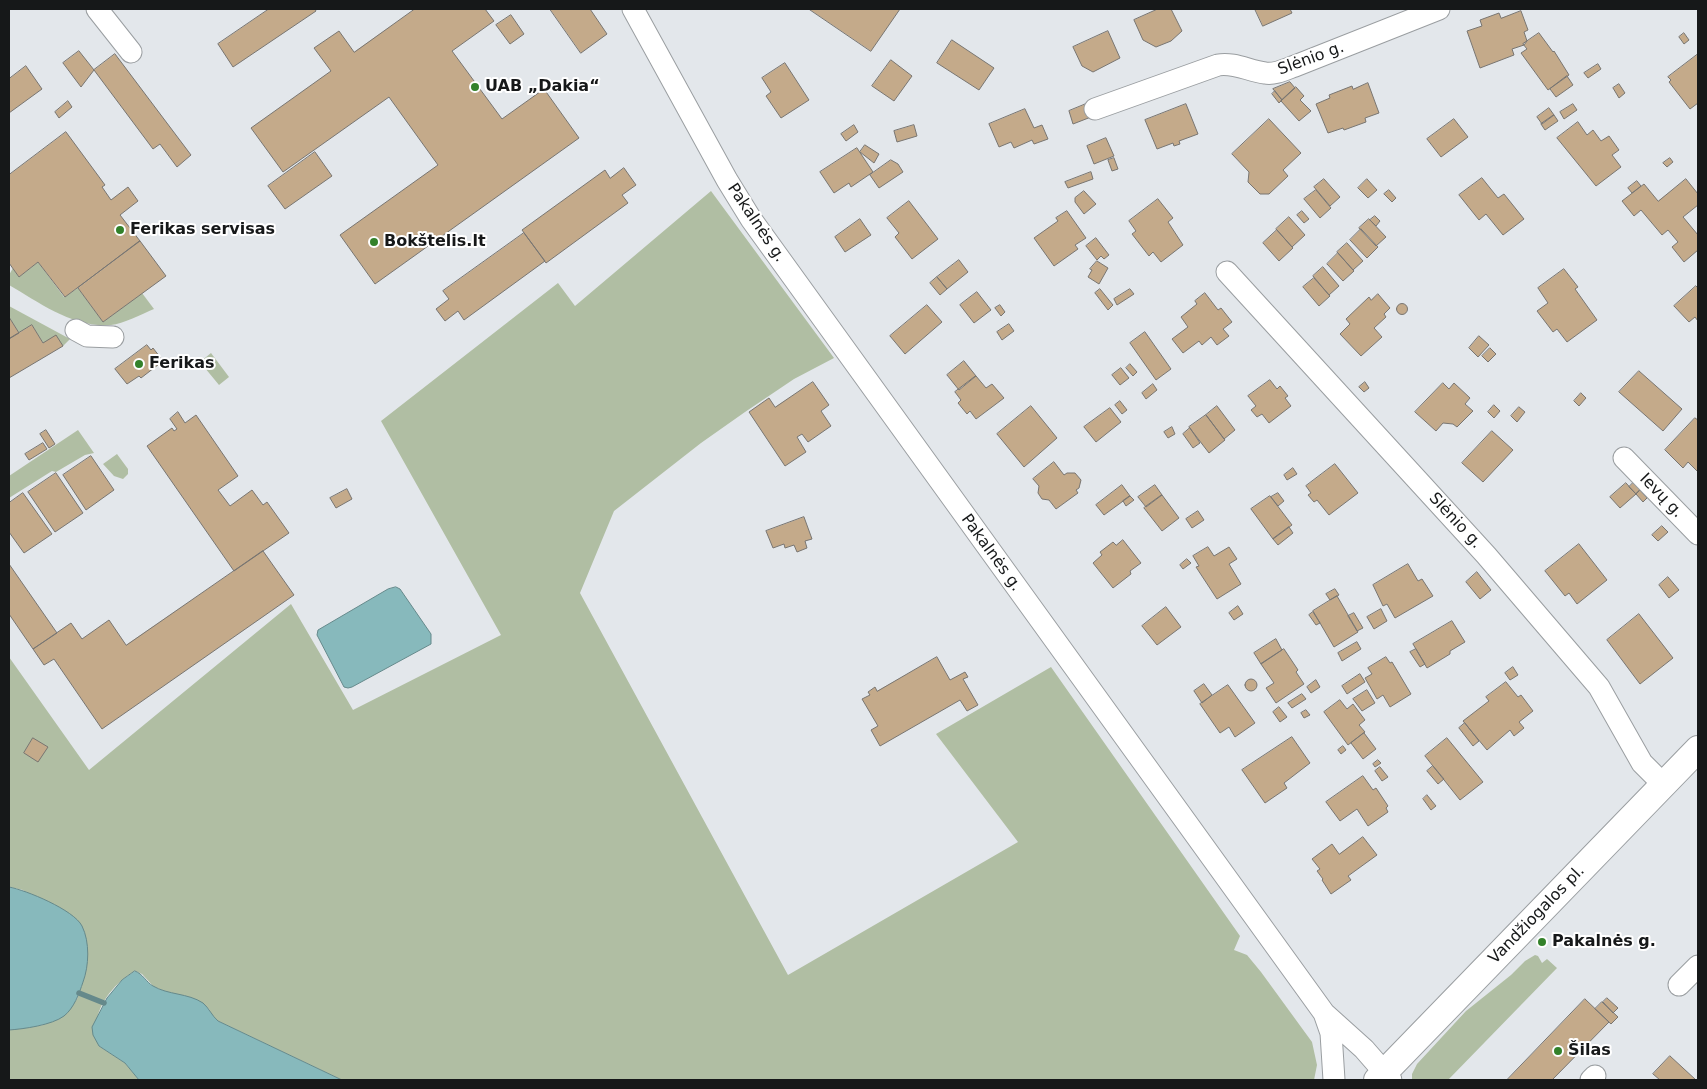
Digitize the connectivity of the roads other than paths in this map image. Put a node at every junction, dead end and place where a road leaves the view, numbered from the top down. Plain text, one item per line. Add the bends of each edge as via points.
1 (97, 9) edge
2 (633, 9) edge
3 (1439, 9) edge
4 (131, 52) dead end
5 (1095, 110) dead end
6 (1227, 272) dead end
7 (76, 330) dead end
8 (113, 337) dead end
9 (1624, 458) dead end
10 (1698, 534) edge
11 (1698, 749) edge
12 (1663, 784) junction
13 (1698, 966) edge
14 (1679, 985) dead end
15 (1324, 1013) junction
16 (1384, 1078) edge
17 (1334, 1080) edge

1 - 4 street
2 - 15 street, Pakalnės g. via 751,219
3 - 5 street, Slėnio g. via 1273,74 1231,64 1218,65
6 - 12 street, Slėnio g. via 1486,555 1599,688 1642,763
7 - 8 street via 87,336
9 - 10 street, Ievų g.
11 - 12 main road, Vandžiogalos pl.
12 - 16 main road, Vandžiogalos pl.
13 - 14 street
15 - 16 street, Pakalnės g. via 1364,1049
15 - 17 street via 1331,1038

